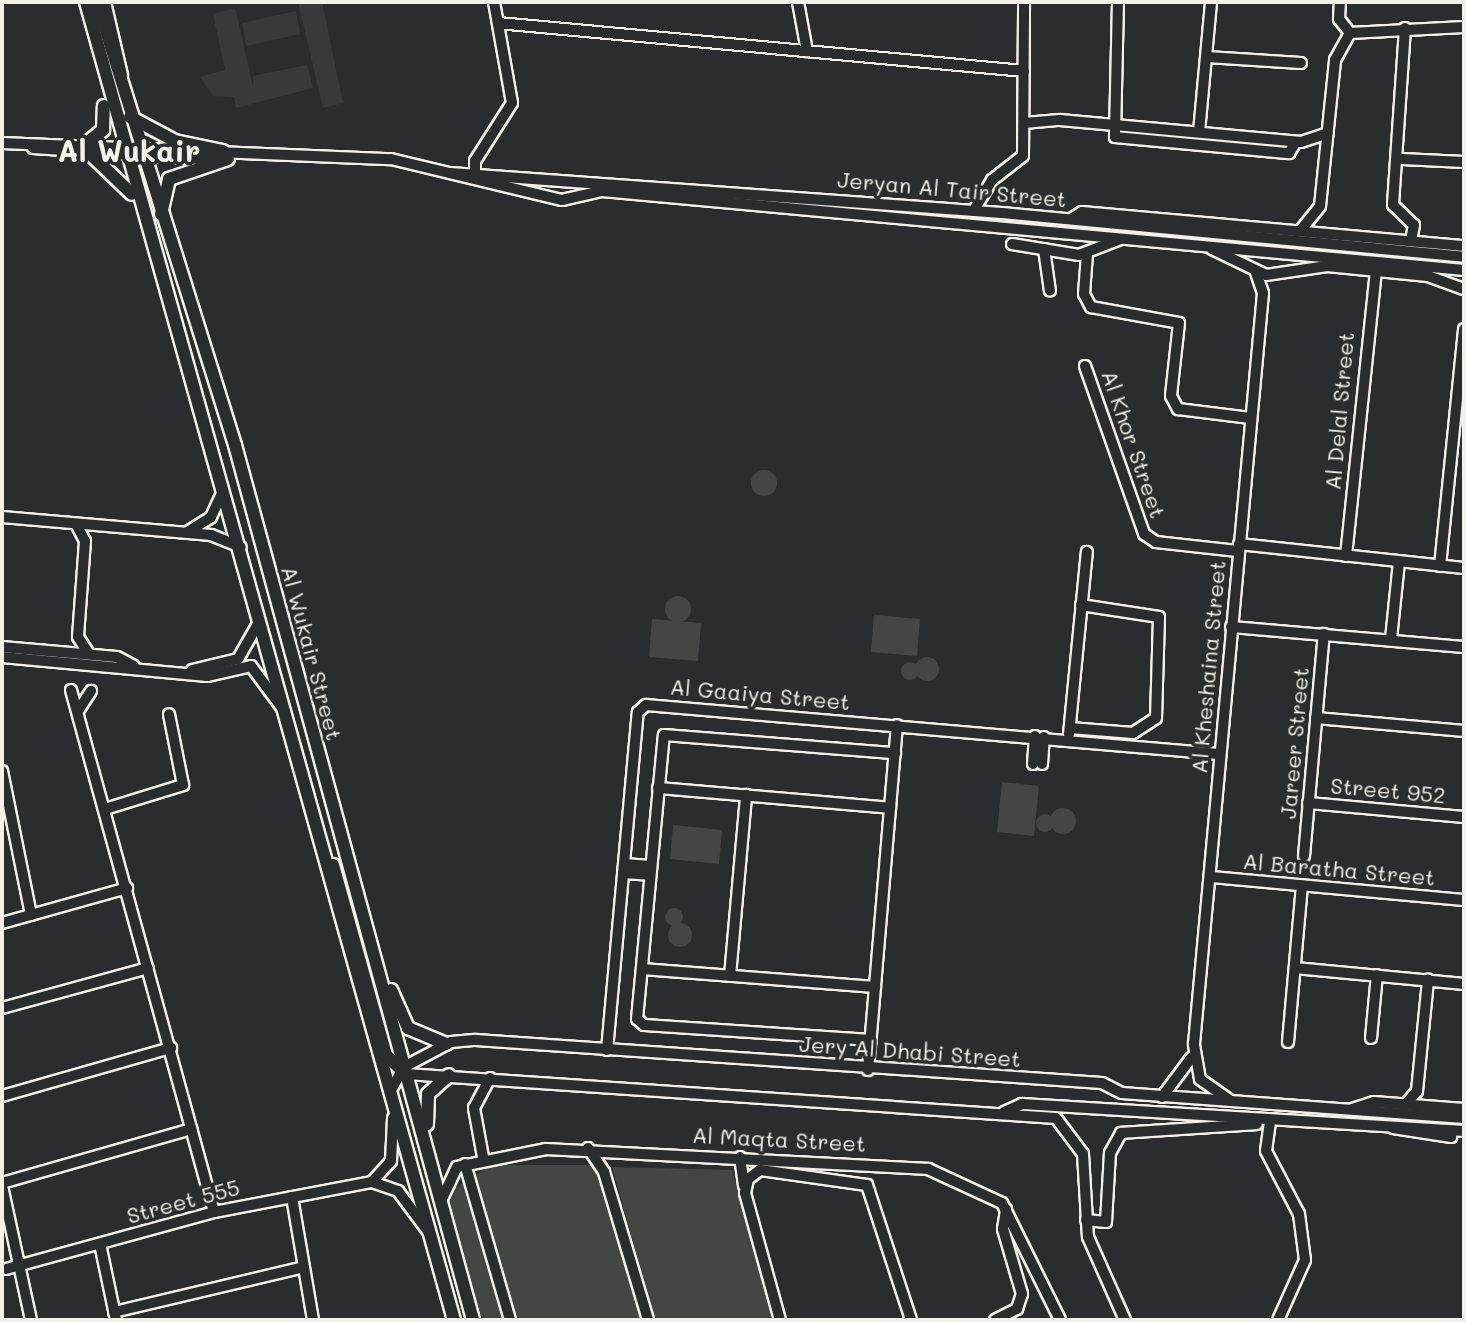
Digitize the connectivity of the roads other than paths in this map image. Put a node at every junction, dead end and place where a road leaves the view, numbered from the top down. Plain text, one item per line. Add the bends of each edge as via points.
1 (86, 2) edge
2 (97, 2) edge
3 (105, 2) edge
4 (494, 2) edge
5 (798, 2) edge
6 (1024, 2) edge
7 (1118, 2) edge
8 (1211, 2) edge
9 (1340, 2) edge
10 (498, 23) junction
11 (1464, 27) edge
12 (1405, 28) junction
13 (1350, 33) junction
14 (97, 49) junction
15 (807, 51) junction
16 (1207, 57) junction
17 (1301, 63) dead end
18 (1024, 71) junction
19 (121, 84) junction
20 (130, 117) junction
21 (1024, 123) junction
22 (1116, 125) junction
23 (1199, 132) junction
24 (1328, 133) junction
25 (1225, 141) junction
26 (2, 143) edge
27 (87, 147) junction
28 (131, 150) junction
29 (226, 155) junction
30 (1402, 159) dead end
31 (1464, 162) edge
32 (474, 169) junction
33 (436, 173) junction
34 (569, 178) junction
35 (479, 180) junction
36 (569, 197) junction
37 (136, 199) junction
38 (974, 210) junction
39 (1317, 219) junction
40 (160, 222) junction
41 (1158, 224) junction
42 (1300, 231) junction
43 (1324, 233) junction
44 (1121, 239) junction
45 (1411, 241) junction
46 (1012, 244) dead end
47 (1206, 246) junction
48 (1464, 246) edge
49 (1044, 249) junction
50 (1087, 254) junction
51 (1464, 257) edge
52 (1376, 270) junction
53 (1464, 270) edge
54 (1256, 273) junction
55 (1276, 275) junction
56 (1464, 289) edge
57 (1050, 291) dead end
58 (1263, 293) junction
59 (1464, 329) edge
60 (1463, 365) edge
61 (1085, 366) dead end
62 (1250, 418) junction
63 (223, 489) junction
64 (2, 517) edge
65 (76, 524) junction
66 (182, 532) junction
67 (1238, 547) junction
68 (241, 548) junction
69 (1087, 552) dead end
70 (1346, 556) junction
71 (1399, 562) junction
72 (1440, 566) junction
73 (1464, 568) edge
74 (1081, 605) junction
75 (260, 618) junction
76 (1231, 627) junction
77 (1324, 634) junction
78 (78, 637) junction
79 (1391, 639) junction
80 (2, 647) edge
81 (1464, 647) edge
82 (14, 648) junction
83 (64, 652) junction
84 (89, 654) junction
85 (2, 656) edge
86 (135, 668) junction
87 (170, 671) junction
88 (71, 690) dead end
89 (91, 691) dead end
90 (78, 711) junction
91 (285, 712) junction
92 (169, 714) dead end
93 (1316, 718) junction
94 (897, 725) junction
95 (1070, 728) junction
96 (1464, 731) edge
97 (1040, 737) junction
98 (1069, 740) junction
99 (895, 753) junction
100 (1219, 754) junction
101 (1038, 764) dead end
102 (2, 771) edge
103 (658, 788) junction
104 (306, 791) junction
105 (746, 795) junction
106 (1308, 803) junction
107 (890, 808) junction
108 (105, 809) junction
109 (1464, 817) edge
110 (1304, 856) dead end
111 (623, 868) junction
112 (651, 870) junction
113 (1211, 877) junction
114 (1302, 886) junction
115 (127, 888) junction
116 (1464, 900) edge
117 (31, 915) junction
118 (2, 923) edge
119 (148, 968) junction
120 (1295, 968) junction
121 (642, 969) junction
122 (378, 970) junction
123 (1377, 975) junction
124 (730, 976) junction
125 (1428, 980) junction
126 (1464, 984) edge
127 (875, 987) junction
128 (2, 1008) edge
129 (1371, 1038) dead end
130 (871, 1040) junction
131 (1288, 1042) dead end
132 (446, 1044) junction
133 (171, 1048) junction
134 (607, 1050) junction
135 (1192, 1062) junction
136 (403, 1070) junction
137 (868, 1070) junction
138 (455, 1075) junction
139 (490, 1078) junction
140 (1417, 1091) junction
141 (2, 1096) edge
142 (475, 1096) junction
143 (1162, 1097) junction
144 (1233, 1102) junction
145 (1404, 1106) junction
146 (1427, 1108) junction
147 (1464, 1109) edge
148 (1351, 1110) junction
149 (1004, 1112) junction
150 (392, 1113) junction
151 (1464, 1118) edge
152 (1268, 1122) junction
153 (1392, 1127) junction
154 (191, 1129) junction
155 (1464, 1131) edge
156 (1464, 1138) edge
157 (588, 1148) junction
158 (428, 1151) junction
159 (483, 1157) junction
160 (740, 1157) junction
161 (465, 1164) junction
162 (372, 1182) junction
163 (2, 1185) edge
164 (745, 1190) junction
165 (292, 1197) junction
166 (441, 1201) junction
167 (1006, 1209) junction
168 (214, 1212) junction
169 (1086, 1220) junction
170 (429, 1232) junction
171 (100, 1244) junction
172 (19, 1266) junction
173 (304, 1267) junction
174 (6, 1269) dead end
175 (115, 1316) edge
176 (31, 1320) edge
177 (313, 1320) edge
178 (454, 1320) edge
179 (473, 1320) edge
180 (510, 1320) edge
181 (648, 1320) edge
182 (780, 1320) edge
183 (911, 1320) edge
184 (995, 1320) edge
185 (1060, 1320) edge
186 (1125, 1320) edge
187 (1278, 1320) edge

1 - 14 main road, Al Wukair Street
2 - 19 main road, Al Wukair Street
3 - 19 street
4 - 10 street
5 - 15 street
6 - 18 street
7 - 22 street
8 - 16 street
9 - 13 street via 1339,19
10 - 15 street
10 - 32 street via 512,103
11 - 12 street
12 - 13 street
12 - 45 street via 1393,205 1414,225
13 - 24 street via 1336,56
14 - 27 main road via 106,120
14 - 28 main road, Al Wukair Street
15 - 18 street
16 - 17 street
16 - 23 street
18 - 21 street
19 - 20 main road, Al Wukair Street
20 - 28 main road, Al Wukair Street
20 - 29 main road via 175,141
21 - 22 street
21 - 38 street via 1022,160 992,180
22 - 23 street
22 - 25 street via 1115,137
23 - 25 street
24 - 25 street via 1275,146
24 - 39 street
26 - 27 street, Jeryan Al Tair Street
27 - 28 street, Jeryan Al Tair Street
27 - 37 main road
28 - 29 street, Jeryan Al Tair Street
28 - 37 main road, Al Wukair Street
28 - 40 main road, Al Wukair Street
29 - 33 street, Jeryan Al Tair Street via 400,160
29 - 40 main road via 169,179
30 - 31 street
32 - 33 street, Jeryan Al Tair Street
32 - 34 street, Jeryan Al Tair Street
32 - 35 street
33 - 35 street, Jeryan Al Tair Street
34 - 36 street
34 - 38 street, Jeryan Al Tair Street
35 - 36 street, Jeryan Al Tair Street
36 - 44 street, Jeryan Al Tair Street via 602,191
37 - 63 main road, Al Wukair Street
38 - 41 street, Jeryan Al Tair Street
39 - 42 street
39 - 43 street
40 - 122 main road, Al Wukair Street via 235,445
41 - 42 street
41 - 51 street, Jeryan Al Tair Street
42 - 43 street
43 - 45 street
44 - 47 street, Jeryan Al Tair Street
44 - 50 street
45 - 48 street
46 - 49 street
47 - 53 street, Jeryan Al Tair Street
47 - 54 street, Jeryan Al Tair Street
49 - 50 street
49 - 57 street
50 - 62 street via 1084,297 1096,309 1174,317 1180,326 1175,406
52 - 55 street, Jeryan Al Tair Street via 1320,266
52 - 56 street, Jeryan Al Tair Street
52 - 70 street, Al Delal Street
54 - 55 street, Jeryan Al Tair Street
54 - 58 street, Al Kheshaina Street
55 - 58 street, Al Kheshaina Street
58 - 62 street, Al Kheshaina Street
59 - 60 street
60 - 72 street
61 - 67 street, Al Khor Street via 1144,534 1156,542
62 - 67 street, Al Kheshaina Street
63 - 66 street via 211,517
63 - 68 main road, Al Wukair Street
64 - 65 street
65 - 66 street
65 - 78 street via 85,541
66 - 68 street
67 - 70 street
67 - 76 street, Al Kheshaina Street
68 - 75 main road, Al Wukair Street
69 - 74 street
70 - 71 street
71 - 72 street
71 - 79 street
72 - 73 street
74 - 95 street
74 - 95 street via 1159,617 1156,718 1133,733
75 - 87 street via 238,659
75 - 91 main road, Al Wukair Street
76 - 77 street
76 - 100 street, Al Kheshaina Street
77 - 79 street
77 - 93 street, Jareer Street
78 - 83 street
78 - 84 street
79 - 81 street
80 - 82 street
82 - 83 street
82 - 85 street
83 - 84 street
84 - 86 street
85 - 86 street
86 - 87 street
87 - 91 street via 214,675 251,666
88 - 90 street
89 - 90 street
90 - 108 street
91 - 104 main road, Al Wukair Street
92 - 108 street via 183,785
93 - 96 street
93 - 106 street, Jareer Street
94 - 97 street, Al Gaaiya Street
94 - 99 street
94 - 111 street, Al Gaaiya Street via 646,705 638,712
95 - 98 street
97 - 98 street, Al Gaaiya Street
97 - 101 street
98 - 100 street, Al Gaaiya Street
99 - 103 street via 667,733
99 - 107 street
100 - 113 street, Al Kheshaina Street
102 - 117 street
103 - 105 street
103 - 112 street
104 - 136 main road via 386,1055
104 - 150 main road, Al Wukair Street
105 - 107 street
105 - 124 street
106 - 109 street, Street 952
106 - 110 street, Jareer Street
107 - 127 street
108 - 115 street
111 - 112 street
111 - 134 street, Al Gaaiya Street
112 - 121 street
113 - 114 street, Al Baratha Street
113 - 135 street, Al Kheshaina Street
114 - 116 street, Al Baratha Street
114 - 120 street
115 - 117 street
115 - 119 street
117 - 118 street
119 - 128 street
119 - 133 street
120 - 123 street
120 - 131 street
121 - 124 street
121 - 130 street via 642,1025
122 - 132 main road via 408,1028
122 - 136 main road, Al Wukair Street
123 - 125 street
123 - 129 street
124 - 127 street
125 - 126 street
125 - 140 street
127 - 130 street
130 - 137 street
132 - 134 street, Jery Al Dhabi Street
132 - 136 street
133 - 141 street
133 - 154 street
134 - 137 street, Jery Al Dhabi Street
135 - 143 street
135 - 144 street via 1204,1083
136 - 138 street, Jery Al Dhabi Street
136 - 150 street
136 - 158 main road, Al Wukair Street
137 - 143 street, Jery Al Dhabi Street via 1106,1084 1122,1093
138 - 139 street, Jery Al Dhabi Street
138 - 142 street
138 - 158 main road via 426,1101
139 - 142 street
139 - 149 street, Jery Al Dhabi Street
140 - 145 street
140 - 146 street
142 - 159 street
143 - 144 street, Jery Al Dhabi Street
144 - 148 street, Jery Al Dhabi Street
145 - 146 street
145 - 148 street via 1368,1102
146 - 147 street
148 - 151 street, Jery Al Dhabi Street
149 - 152 street, Jery Al Dhabi Street via 1022,1104
149 - 169 street, Jery Al Dhabi Street via 1056,1118 1086,1163
150 - 162 street via 391,1161
150 - 170 main road, Al Wukair Street
152 - 153 street, Jery Al Dhabi Street
152 - 169 street via 1121,1133 1110,1153 1106,1222
152 - 187 street via 1266,1151 1299,1214 1305,1260
153 - 155 street, Jery Al Dhabi Street
153 - 156 street via 1413,1136
154 - 163 street
154 - 168 street
157 - 159 street, Al Maqta Street
157 - 160 street, Al Maqta Street
157 - 181 street via 604,1172
158 - 166 main road, Al Wukair Street
159 - 161 street, Al Maqta Street
160 - 164 street
160 - 167 street, Al Maqta Street via 928,1169 984,1188
161 - 166 street via 449,1174
161 - 180 street
162 - 165 street, Street 555
162 - 170 street via 398,1191
163 - 172 street
164 - 182 street
164 - 183 street via 760,1170 844,1177 870,1189
165 - 168 street, Street 555
165 - 173 street
166 - 179 main road, Al Wukair Street
167 - 184 street via 1003,1229 1022,1294 1017,1309
167 - 185 street, Al Maqta Street
168 - 171 street, Street 555
169 - 186 street
170 - 178 main road, Al Wukair Street
171 - 172 street, Street 555
171 - 175 street
172 - 174 street, Street 555
172 - 176 street
173 - 175 street
173 - 177 street

